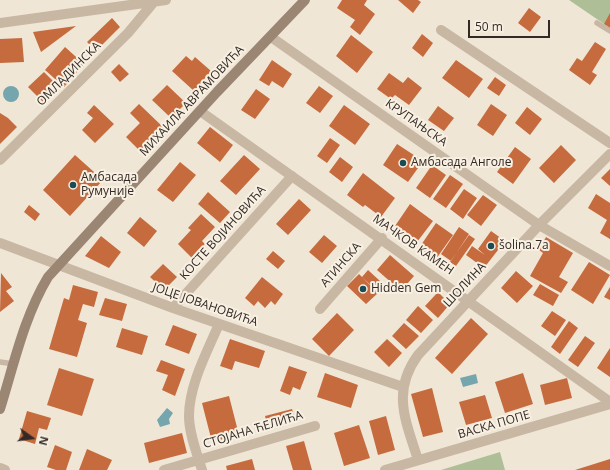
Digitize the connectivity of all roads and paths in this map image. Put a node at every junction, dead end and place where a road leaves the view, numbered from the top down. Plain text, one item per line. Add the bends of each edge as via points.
1 (166, 0) edge
2 (305, 0) edge
3 (153, 3) junction
4 (0, 23) edge
5 (597, 23) dead end
6 (441, 30) dead end
7 (610, 31) edge
8 (271, 37) junction
9 (200, 111) junction
10 (610, 143) edge
11 (610, 154) edge
12 (0, 160) edge
13 (292, 176) junction
14 (539, 225) junction
15 (382, 238) junction
16 (0, 243) edge
17 (58, 265) junction
18 (610, 266) edge
19 (469, 301) junction
20 (173, 308) junction
21 (320, 309) dead end
22 (219, 324) junction
23 (0, 362) edge
24 (14, 364) junction
25 (403, 387) junction
26 (610, 403) edge
27 (0, 409) edge
28 (315, 426) dead end
29 (418, 460) junction
30 (200, 465) edge
31 (0, 468) edge
32 (5, 470) edge
33 (164, 470) edge
34 (385, 470) edge

1 - 3 street
2 - 8 street, МИХАИЛА АВРАМОВИЋА
3 - 4 street
3 - 12 street, ОМЛАДИНСКА via 128,33
5 - 7 lane
6 - 10 street
8 - 9 street, МИХАИЛА АВРАМОВИЋА
8 - 14 street, КРУПАЊСКА
9 - 13 street, МАЧКОВ КАМЕН
9 - 17 street, МИХАИЛА АВРАМОВИЋА
11 - 14 street, ШОЛИНА
13 - 15 street, МАЧКОВ КАМЕН
13 - 20 street, КОСТЕ ВОЈИНОВИЋА
14 - 18 street, КРУПАЊСКА
14 - 19 street, ШОЛИНА
15 - 19 street, МАЧКОВ КАМЕН
15 - 21 street, АТИНСКА
16 - 17 street, ЈОЦЕ ЈОВАНОВИЋА
17 - 20 street, ЈОЦЕ ЈОВАНОВИЋА
17 - 24 street, МИХАИЛА АВРАМОВИЋА via 34,302
19 - 25 street, ШОЛИНА via 411,364
19 - 26 street, МАЧКОВ КАМЕН
20 - 22 street, ЈОЦЕ ЈОВАНОВИЋА
22 - 25 street, ЈОЦЕ ЈОВАНОВИЋА
22 - 30 street, СТОЈАНА ЋЕЛИЋА via 190,400 190,427
23 - 24 lane
24 - 27 street, МИХАИЛА АВРАМОВИЋА
25 - 29 street, ШОЛИНА via 402,404
26 - 29 street, ВАСКА ПОПЕ
28 - 30 street, СТОЈАНА ЋЕЛИЋА
29 - 34 street, ВАСКА ПОПЕ
30 - 33 street, СТОЈАНА ЋЕЛИЋА
31 - 32 street

